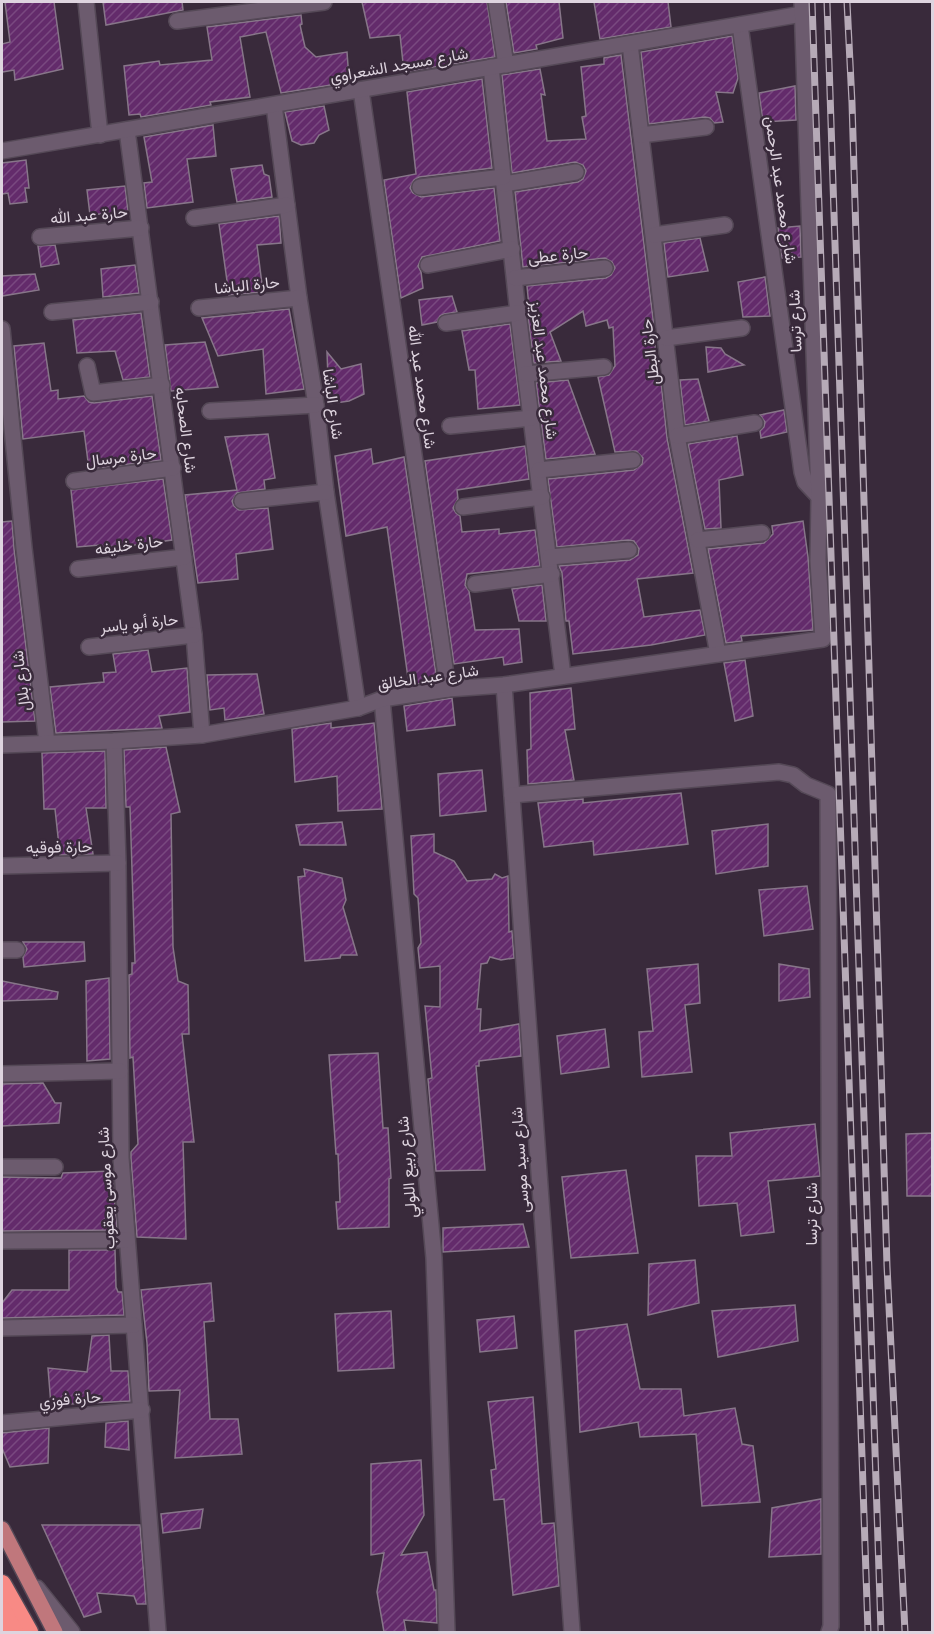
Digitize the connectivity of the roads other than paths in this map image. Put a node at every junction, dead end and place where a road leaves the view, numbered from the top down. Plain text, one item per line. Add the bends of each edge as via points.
1 (86, 2) edge
2 (324, 2) edge
3 (496, 2) edge
4 (802, 8) edge
5 (177, 21) dead end
6 (740, 25) junction
7 (630, 44) junction
8 (499, 66) junction
9 (361, 90) junction
10 (274, 105) junction
11 (706, 127) dead end
12 (127, 130) junction
13 (100, 135) junction
14 (641, 135) junction
15 (2, 151) edge
16 (576, 172) dead end
17 (504, 181) junction
18 (420, 187) dead end
19 (287, 205) junction
20 (194, 218) dead end
21 (725, 225) dead end
22 (141, 228) junction
23 (654, 236) junction
24 (40, 237) dead end
25 (512, 249) junction
26 (428, 265) dead end
27 (605, 268) dead end
28 (515, 278) junction
29 (299, 298) junction
30 (151, 302) junction
31 (199, 308) dead end
32 (52, 312) dead end
33 (518, 313) junction
34 (446, 322) dead end
35 (742, 328) dead end
36 (2, 329) edge
37 (666, 338) junction
38 (87, 366) dead end
39 (604, 367) dead end
40 (526, 374) junction
41 (162, 385) junction
42 (316, 405) junction
43 (210, 411) dead end
44 (532, 418) junction
45 (755, 423) dead end
46 (450, 426) dead end
47 (677, 436) junction
48 (633, 460) dead end
49 (172, 468) junction
50 (539, 470) junction
51 (74, 481) dead end
52 (326, 492) junction
53 (542, 497) junction
54 (819, 497) junction
55 (242, 501) dead end
56 (463, 507) dead end
57 (762, 533) dead end
58 (698, 540) junction
59 (629, 550) dead end
60 (184, 557) junction
61 (550, 557) junction
62 (78, 569) dead end
63 (552, 574) junction
64 (475, 584) dead end
65 (194, 635) junction
66 (823, 639) joint
67 (89, 647) dead end
68 (718, 654) junction
69 (564, 676) junction
70 (504, 685) junction
71 (448, 690) junction
72 (382, 699) junction
73 (358, 708) junction
74 (202, 735) junction
75 (114, 741) junction
76 (47, 743) junction
77 (2, 745) edge
78 (512, 795) junction
79 (118, 863) junction
80 (2, 866) edge
81 (120, 1071) junction
82 (2, 1074) edge
83 (2, 1167) edge
84 (55, 1167) dead end
85 (127, 1240) junction
86 (2, 1241) edge
87 (134, 1325) junction
88 (2, 1328) edge
89 (142, 1410) junction
90 (2, 1423) edge
91 (2, 1529) edge
92 (26, 1574) junction
93 (2, 1584) edge
94 (2, 1610) edge
95 (14, 1632) edge
96 (29, 1632) edge
97 (55, 1632) edge
98 (72, 1632) edge
99 (158, 1632) edge
100 (447, 1632) edge
101 (572, 1632) edge
102 (829, 1632) edge

1 - 13 street
2 - 5 street
3 - 8 street, شارع محمد عبد العزيز
4 - 6 street, شارع مسجد الشعراوي
4 - 54 street, شارع ترسا
6 - 7 street, شارع مسجد الشعراوي
6 - 54 street, شارع محمد عبد الرحمن via 802,472 805,482
7 - 8 street, شارع مسجد الشعراوي
7 - 14 street, حارة البطل
8 - 9 street, شارع مسجد الشعراوي
8 - 17 street, شارع محمد عبد العزيز
9 - 10 street, شارع مسجد الشعراوي
9 - 71 street, شارع محمد عبد الله
10 - 12 street, شارع مسجد الشعراوي
10 - 19 street, شارع الباشا
11 - 14 street
12 - 13 street, شارع مسجد الشعراوي
12 - 22 street, شارع الصحابه
13 - 15 street, شارع مسجد الشعراوي
14 - 23 street, حارة البطل
16 - 17 street
17 - 18 street
17 - 25 street, شارع محمد عبد العزيز
19 - 20 street
19 - 29 street, شارع الباشا
21 - 23 street
22 - 24 street, حارة عبد الله
22 - 30 street, شارع الصحابه
23 - 37 street, حارة البطل
25 - 26 street
25 - 28 street, شارع محمد عبد العزيز
27 - 28 street, حارة عطى
28 - 33 street, شارع محمد عبد العزيز
29 - 31 street, حارة الباشا
29 - 42 street, شارع الباشا
30 - 32 street
30 - 41 street, شارع الصحابه
33 - 34 street
33 - 40 street, شارع محمد عبد العزيز
35 - 37 street
36 - 76 street, شارع بلال
37 - 47 street, حارة البطل
38 - 41 street via 93,393
39 - 40 street
40 - 44 street, شارع محمد عبد العزيز
41 - 49 street, شارع الصحابه
42 - 43 street
42 - 52 street, شارع الباشا
44 - 46 street
44 - 50 street, شارع محمد عبد العزيز
45 - 47 street
47 - 58 street, حارة البطل
48 - 50 street
49 - 51 street, حارة مرسال
49 - 60 street, شارع الصحابه
50 - 53 street, شارع محمد عبد العزيز
52 - 55 street
52 - 73 street, شارع الباشا
53 - 56 street
53 - 61 street, شارع محمد عبد العزيز
54 - 66 street, شارع ترسا
57 - 58 street
58 - 68 street, حارة البطل
59 - 61 street
60 - 62 street, حارة خليفه
60 - 65 street, شارع الصحابه
61 - 63 street, شارع محمد عبد العزيز
63 - 64 street
63 - 69 street, شارع محمد عبد العزيز
65 - 67 street, حارة أبو ياسر
65 - 74 street, شارع الصحابه
66 - 68 street, شارع عبد الخالق
68 - 69 street, شارع عبد الخالق
69 - 70 street, شارع عبد الخالق
70 - 71 street, شارع عبد الخالق
70 - 78 street, شارع سيد موسى
71 - 72 street, شارع عبد الخالق
72 - 73 street, شارع عبد الخالق
72 - 100 street, شارع ربيع اللولي via 434,1258
73 - 74 street, شارع عبد الخالق
74 - 75 street, شارع عبد الخالق
75 - 76 street, شارع عبد الخالق
75 - 79 street, شارع موسى يعقوب
76 - 77 street, شارع عبد الخالق
78 - 101 street, شارع سيد موسى
78 - 102 street, شارع ترسا via 779,772 828,794
79 - 80 street, حارة فوقيه
79 - 81 street, شارع موسى يعقوب
81 - 82 street
81 - 85 street, شارع موسى يعقوب
83 - 84 street
85 - 86 street
85 - 87 street, شارع موسى يعقوب
87 - 88 street
87 - 89 street, شارع موسى يعقوب
89 - 90 street, حارة فوزي
89 - 99 street, شارع موسى يعقوب
91 - 92 main road
92 - 97 main road
92 - 98 street
93 - 96 highway
94 - 95 highway

